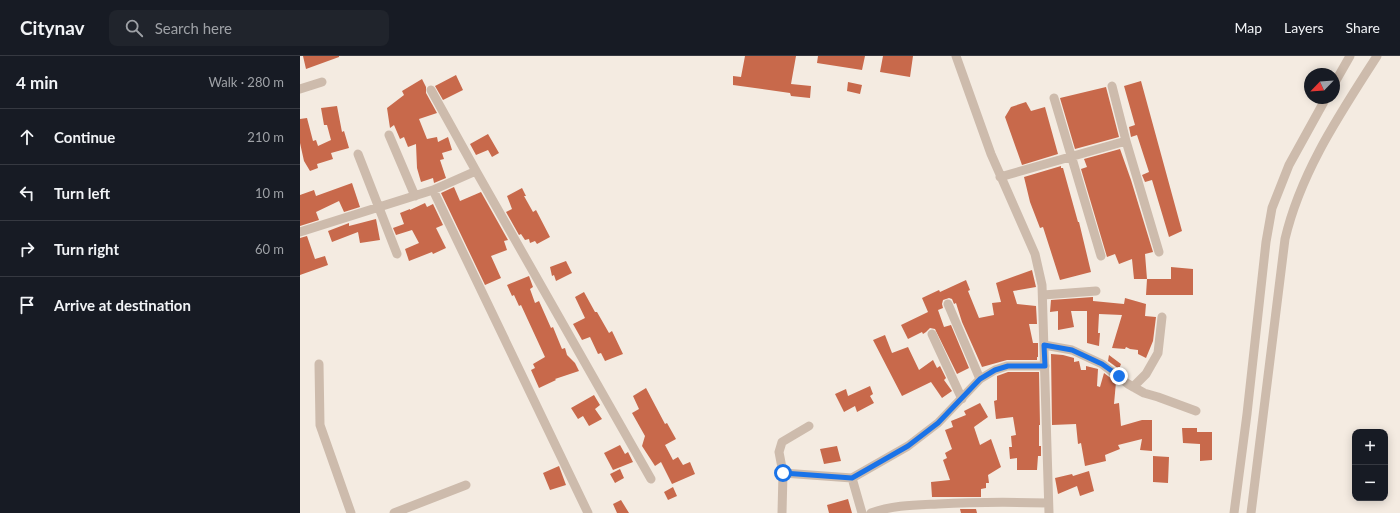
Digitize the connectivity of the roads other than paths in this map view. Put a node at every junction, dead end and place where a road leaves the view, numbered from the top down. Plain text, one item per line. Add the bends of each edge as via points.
1 (956, 56) edge
2 (1350, 56) edge
3 (1377, 56) edge
4 (1340, 74) edge
5 (322, 82) dead end
6 (1112, 86) dead end
7 (300, 89) edge
8 (431, 90) dead end
9 (1054, 98) dead end
10 (1323, 104) edge
11 (389, 135) dead end
12 (1126, 141) junction
13 (358, 154) dead end
14 (1071, 157) junction
15 (476, 171) junction
16 (1000, 178) junction
17 (433, 190) junction
18 (415, 196) junction
19 (378, 208) junction
20 (300, 232) edge
21 (1159, 252) dead end
22 (397, 254) dead end
23 (1101, 256) dead end
24 (1096, 291) dead end
25 (1043, 295) junction
26 (948, 304) dead end
27 (1162, 317) dead end
28 (932, 334) dead end
29 (1044, 345) junction
30 (319, 364) dead end
31 (1045, 366) junction
32 (980, 379) junction
33 (1133, 387) junction
34 (962, 399) junction
35 (1196, 412) dead end
36 (808, 426) dead end
37 (783, 473) junction
38 (852, 478) junction
39 (651, 479) dead end
40 (466, 486) dead end
41 (1048, 503) junction
42 (351, 513) edge
43 (394, 513) edge
44 (588, 513) edge
45 (782, 513) edge
46 (862, 513) edge
47 (871, 513) edge
48 (1048, 513) edge
49 (1234, 513) edge
50 (1250, 513) edge

1 - 16 street
2 - 4 street
3 - 50 street via 1315,157 1290,218 1285,239
5 - 7 street
6 - 12 street
8 - 15 street
9 - 14 street
10 - 49 street via 1289,165 1272,208
11 - 18 street
12 - 14 street
12 - 21 street
13 - 19 street
14 - 16 street
14 - 23 street
15 - 17 street
15 - 39 street
16 - 25 street via 1035,254
17 - 18 street
17 - 44 street
18 - 19 street
19 - 20 street
19 - 22 street
24 - 25 street
25 - 29 street
26 - 32 street
27 - 33 street via 1158,353 1146,374
28 - 34 street
29 - 31 street
29 - 33 street via 1072,350 1102,364
30 - 42 street via 320,425
31 - 32 street via 1008,366
31 - 41 street
32 - 34 street
33 - 35 street
34 - 38 street via 938,423 908,446
36 - 37 street via 782,442 779,452
37 - 38 street
37 - 45 street
38 - 46 street
40 - 43 street
41 - 47 street via 982,502 901,506
41 - 48 street

